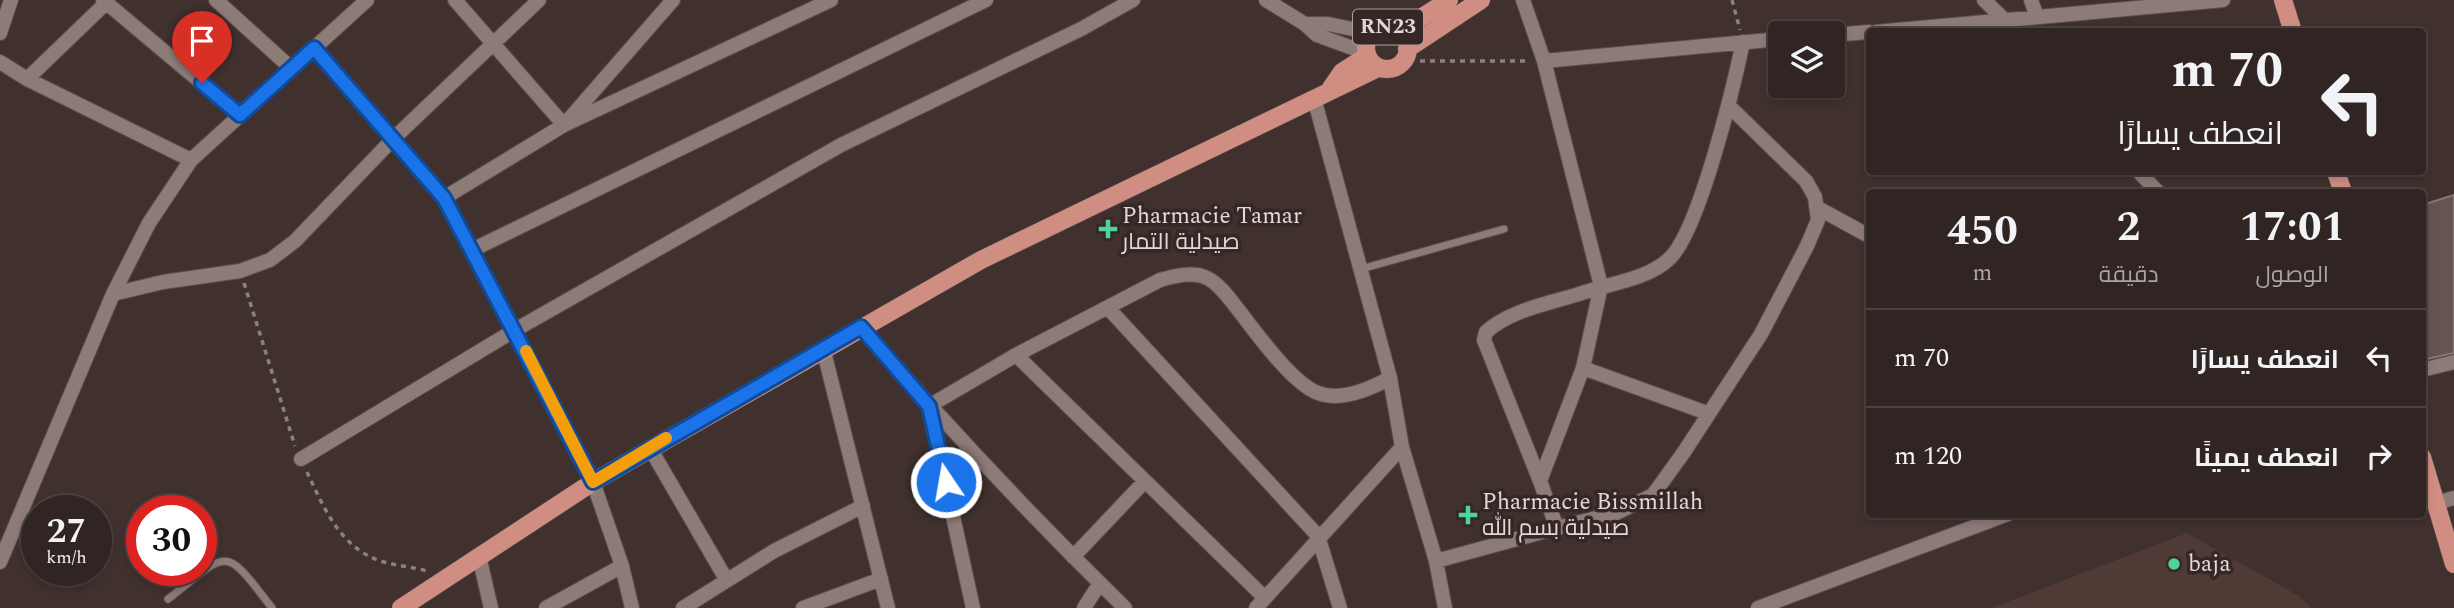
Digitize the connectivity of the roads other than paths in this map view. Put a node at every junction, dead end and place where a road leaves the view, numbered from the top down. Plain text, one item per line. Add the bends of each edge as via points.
1 (10, 0) edge
2 (216, 0) edge
3 (368, 0) edge
4 (455, 0) edge
5 (539, 0) edge
6 (831, 0) edge
7 (986, 0) edge
8 (1133, 0) edge
9 (1266, 0) edge
10 (1448, 0) edge
11 (1481, 0) edge
12 (1523, 0) edge
13 (1984, 0) edge
14 (2031, 0) edge
15 (2223, 0) edge
16 (2283, 0) edge
17 (104, 1) edge
18 (665, 3) edge
19 (2132, 3) edge
20 (2037, 17) junction
21 (1305, 24) junction
22 (2013, 26) edge
23 (1967, 28) edge
24 (2292, 28) edge
25 (1399, 32) junction
26 (1866, 32) edge
27 (0, 33) edge
28 (1372, 33) junction
29 (1845, 34) edge
30 (1768, 40) edge
31 (1743, 42) junction
32 (491, 44) junction
33 (314, 48) junction
34 (1405, 55) junction
35 (1370, 59) junction
36 (1544, 61) junction
37 (0, 62) edge
38 (291, 68) junction
39 (27, 79) junction
40 (1314, 97) junction
41 (1730, 107) junction
42 (240, 115) junction
43 (564, 125) junction
44 (393, 139) junction
45 (191, 160) junction
46 (2143, 175) edge
47 (2155, 189) edge
48 (444, 198) junction
49 (1816, 207) junction
50 (1504, 229) dead end
51 (1866, 234) edge
52 (472, 250) junction
53 (1360, 269) junction
54 (1601, 286) junction
55 (113, 294) junction
56 (1109, 309) junction
57 (861, 327) junction
58 (515, 330) junction
59 (823, 348) junction
60 (1016, 355) junction
61 (2454, 362) edge
62 (1583, 368) junction
63 (2426, 369) edge
64 (1390, 378) junction
65 (929, 406) junction
66 (1707, 413) junction
67 (1402, 447) junction
68 (650, 448) junction
69 (301, 459) dead end
70 (2426, 470) edge
71 (1145, 481) junction
72 (1540, 481) junction
73 (593, 482) junction
74 (2426, 493) edge
75 (2454, 498) edge
76 (2436, 503) junction
77 (863, 506) junction
78 (1997, 518) edge
79 (1557, 528) junction
80 (1318, 536) junction
81 (479, 556) junction
82 (1073, 557) junction
83 (1436, 561) junction
84 (0, 562) edge
85 (2454, 564) edge
86 (622, 566) junction
87 (726, 579) junction
88 (881, 579) junction
89 (1100, 583) junction
90 (167, 599) dead end
91 (1261, 603) edge
92 (272, 608) edge
93 (401, 608) edge
94 (491, 608) edge
95 (546, 608) edge
96 (632, 608) edge
97 (683, 608) edge
98 (803, 608) edge
99 (888, 608) edge
100 (973, 608) edge
101 (1084, 608) edge
102 (1125, 608) edge
103 (1340, 608) edge
104 (1445, 608) edge
105 (1758, 608) edge

1 - 27 street
2 - 38 street
3 - 33 street
4 - 32 street
5 - 32 street
6 - 43 street
7 - 52 street
8 - 58 street via 841,145
9 - 21 street
10 - 25 main road, RN23
11 - 34 main road, RN23
12 - 36 street
13 - 22 street
14 - 20 street
15 - 19 street
16 - 24 main road
17 - 39 street
17 - 42 street
18 - 43 street
19 - 20 street
20 - 22 street
21 - 28 street
21 - 35 street
22 - 23 street
25 - 28 main road, RN23 via 1388,27
25 - 34 main road, RN23
26 - 29 street
28 - 35 main road, RN23
30 - 31 street
31 - 36 street
31 - 41 street
32 - 43 street
32 - 44 street
33 - 38 street
33 - 44 street
34 - 35 main road, RN23 via 1392,69
35 - 40 main road, RN23 via 1342,72 1331,88
36 - 54 street
37 - 39 street
38 - 42 street
39 - 45 street
40 - 53 street
40 - 57 main road, RN23 via 981,260
41 - 49 street via 1806,181
41 - 54 street via 1679,247 1655,269
42 - 45 street
43 - 48 street
44 - 48 street
44 - 55 street via 295,241 270,260 240,271
45 - 55 street via 149,223
46 - 47 street
48 - 52 street
49 - 51 street
49 - 66 street via 1818,220 1811,237 1761,334
50 - 53 lane
52 - 58 street
53 - 64 street
54 - 62 street
54 - 72 street via 1508,318 1486,332 1485,341
55 - 84 street
56 - 60 street
56 - 64 street via 1160,280 1182,274 1206,277 1302,383 1317,393 1349,393
56 - 80 street
57 - 59 main road, RN23
57 - 65 street
58 - 69 street
58 - 73 street
59 - 68 main road, RN23
59 - 77 street
60 - 65 street
60 - 71 street
61 - 63 street
62 - 66 street
62 - 72 street
64 - 67 street
65 - 82 street
65 - 100 street
66 - 79 street via 1653,495 1616,513
67 - 80 street
67 - 83 street
68 - 73 main road, RN23
68 - 87 street
70 - 76 main road
71 - 82 street
71 - 91 street
72 - 79 street
73 - 81 main road, RN23
73 - 86 street
74 - 76 street
75 - 76 street
76 - 85 main road
77 - 87 street
77 - 88 street
78 - 105 street
79 - 83 street
80 - 91 street
80 - 103 street
81 - 93 main road, RN23
81 - 94 street
82 - 89 street
83 - 104 street
86 - 95 street
86 - 96 street
87 - 97 street
88 - 98 street
88 - 99 street
89 - 101 street
89 - 102 street
90 - 92 lane via 216,561 227,559 239,564

